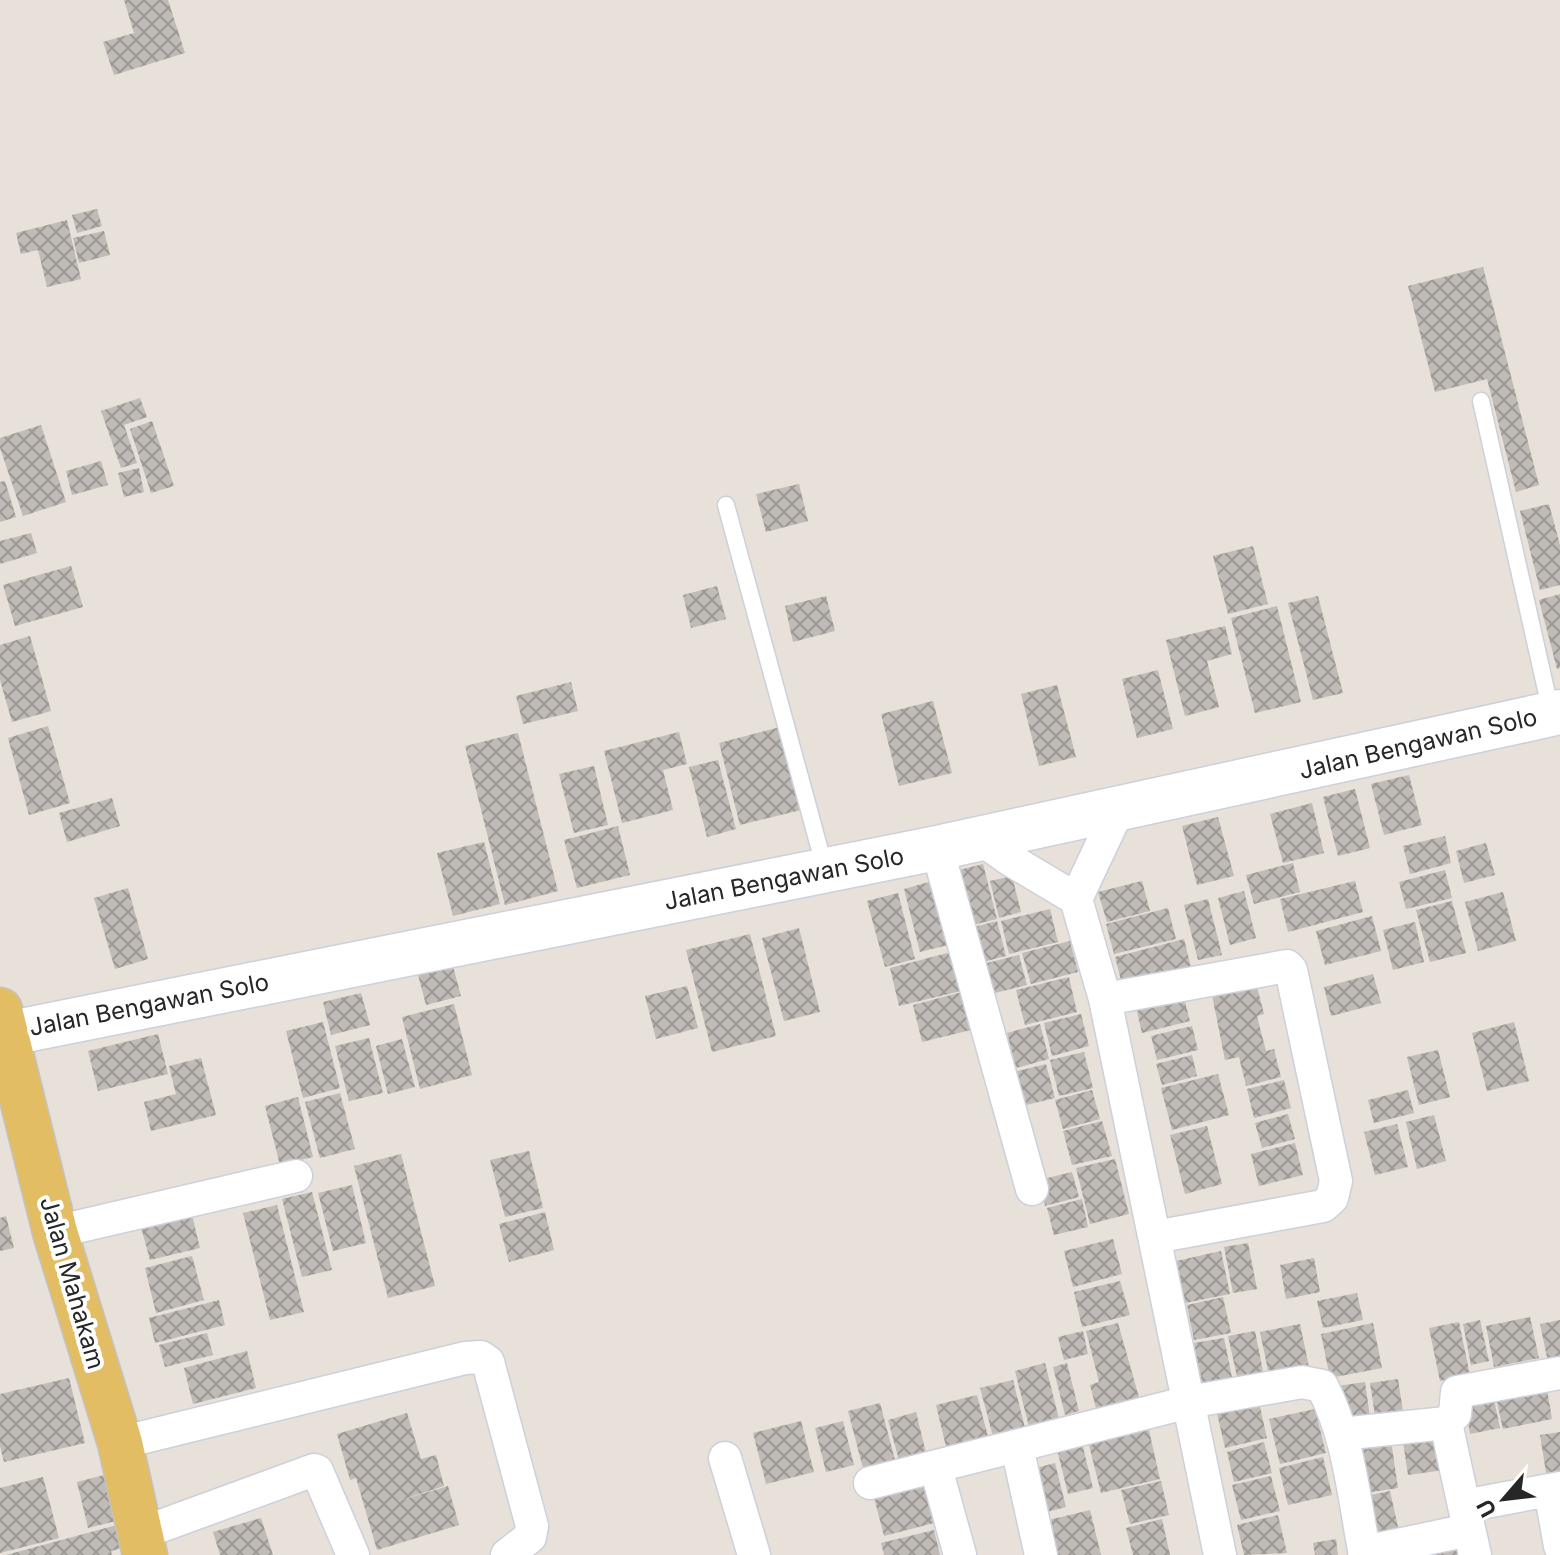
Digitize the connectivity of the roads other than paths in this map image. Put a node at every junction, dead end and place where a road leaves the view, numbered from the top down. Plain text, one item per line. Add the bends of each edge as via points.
1 (1481, 401) dead end
2 (726, 505) dead end
3 (1556, 713) edge
4 (1118, 810) junction
5 (981, 839) junction
6 (937, 848) junction
7 (826, 870) junction
8 (1076, 899) junction
9 (1105, 999) junction
10 (2, 1026) edge
11 (296, 1176) dead end
12 (1032, 1189) dead end
13 (55, 1232) junction
14 (1155, 1237) junction
15 (1560, 1373) edge
16 (1189, 1402) junction
17 (1446, 1423) junction
18 (1341, 1434) junction
19 (120, 1443) junction
20 (1017, 1447) junction
21 (725, 1458) dead end
22 (936, 1468) junction
23 (870, 1483) dead end
24 (1555, 1489) edge
25 (1470, 1530) edge
26 (142, 1544) edge
27 (1560, 1546) edge
28 (1364, 1554) edge
29 (353, 1555) edge
30 (507, 1555) edge
31 (754, 1555) edge
32 (960, 1555) edge
33 (1041, 1555) edge
34 (1220, 1555) edge

1 - 3 lane
2 - 7 lane
3 - 4 main road, Jalan Bengawan Solo
4 - 5 main road, Jalan Bengawan Solo
4 - 8 street
5 - 6 main road, Jalan Bengawan Solo
5 - 8 street
6 - 7 main road, Jalan Bengawan Solo
6 - 12 street
7 - 10 main road, Jalan Bengawan Solo
8 - 9 street
9 - 14 street
9 - 14 street via 1287,966 1333,1166 1332,1198 1323,1206
10 - 13 main road, Jalan Mahakam
11 - 13 street
13 - 19 main road, Jalan Mahakam
14 - 16 street
15 - 17 street via 1457,1392 1455,1414
16 - 18 street via 1302,1382 1322,1386
16 - 20 street
16 - 34 street
17 - 18 street
17 - 25 street
18 - 28 street
19 - 26 main road, Jalan Mahakam
19 - 30 street via 481,1357 488,1362 532,1526 530,1537
20 - 22 street
20 - 33 street
21 - 31 street
22 - 23 street
22 - 32 street
24 - 25 street
24 - 27 street
25 - 28 street
26 - 29 street via 314,1470

